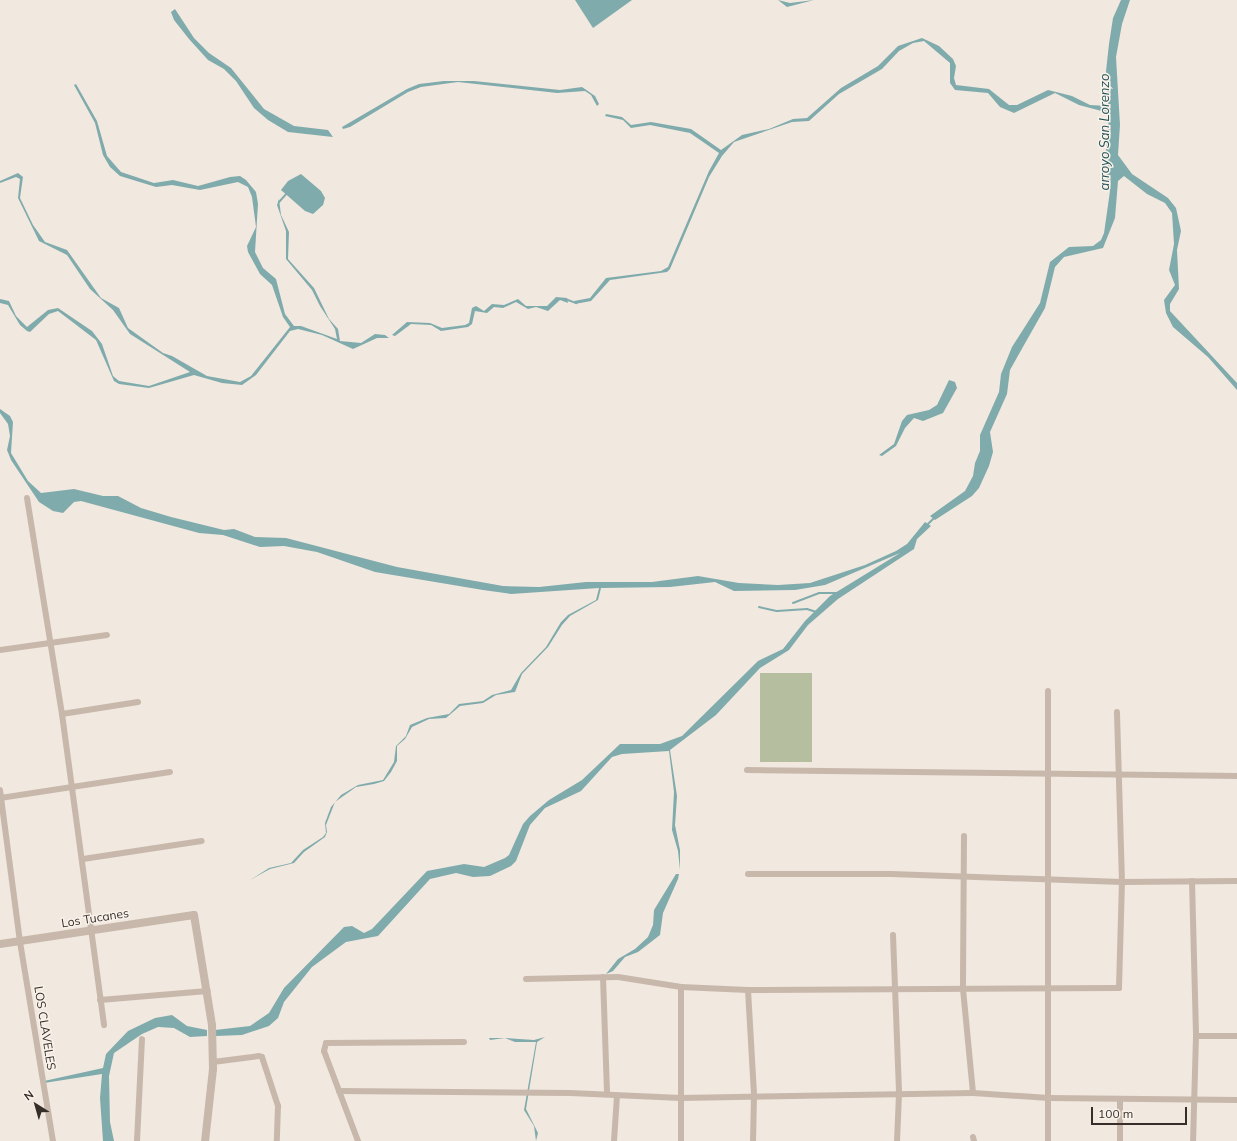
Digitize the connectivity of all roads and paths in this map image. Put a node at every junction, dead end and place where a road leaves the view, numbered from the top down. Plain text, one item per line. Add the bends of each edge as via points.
1 (27, 498) dead end
2 (107, 635) dead end
3 (51, 643) junction
4 (0, 650) edge
5 (1048, 690) dead end
6 (138, 702) dead end
7 (1117, 712) dead end
8 (62, 714) junction
9 (747, 770) dead end
10 (170, 772) dead end
11 (1047, 773) junction
12 (1120, 774) junction
13 (1237, 776) edge
14 (71, 787) junction
15 (0, 790) edge
16 (1, 798) edge
17 (964, 836) dead end
18 (202, 841) dead end
19 (83, 859) junction
20 (748, 874) dead end
21 (962, 877) junction
22 (1047, 879) junction
23 (1192, 881) junction
24 (1237, 881) edge
25 (1122, 882) junction
26 (92, 930) junction
27 (893, 935) dead end
28 (20, 942) junction
29 (0, 944) edge
30 (603, 977) junction
31 (526, 979) dead end
32 (681, 987) junction
33 (894, 989) junction
34 (963, 989) junction
35 (748, 990) junction
36 (1049, 990) junction
37 (208, 991) junction
38 (100, 1000) junction
39 (104, 1025) dead end
40 (1196, 1036) junction
41 (1237, 1036) edge
42 (142, 1039) dead end
43 (464, 1042) dead end
44 (213, 1062) junction
45 (339, 1091) junction
46 (973, 1093) junction
47 (607, 1094) junction
48 (899, 1094) junction
49 (754, 1095) junction
50 (617, 1096) junction
51 (681, 1098) junction
52 (1049, 1098) junction
53 (1120, 1100) junction
54 (1237, 1100) edge
55 (1194, 1101) junction
56 (52, 1141) edge
57 (137, 1141) edge
58 (205, 1141) edge
59 (277, 1141) edge
60 (358, 1141) edge
61 (614, 1141) edge
62 (681, 1141) edge
63 (753, 1141) edge
64 (897, 1141) edge
65 (1048, 1141) edge
66 (1120, 1141) edge
67 (1193, 1141) edge

1 - 3 street
2 - 3 street
3 - 4 street
3 - 8 street
5 - 11 street
6 - 8 street
7 - 12 street
8 - 14 street
9 - 11 street
10 - 14 street
11 - 12 street
11 - 22 street
12 - 13 street
12 - 25 street
14 - 16 street
14 - 19 street
15 - 16 street, LOS CLAVELES
16 - 28 street, LOS CLAVELES
17 - 21 street
18 - 19 street
19 - 26 street
20 - 21 street
21 - 22 street
21 - 34 street
22 - 25 street
22 - 36 street
23 - 24 street
23 - 25 street
23 - 40 street
25 - 36 street via 1119,988
26 - 28 street, Los Tucanes
26 - 37 street, Los Tucanes via 194,915
26 - 38 street
27 - 33 street
28 - 29 street, Los Tucanes
28 - 56 street, LOS CLAVELES
30 - 31 street
30 - 32 street
30 - 47 street
32 - 35 street
32 - 51 street
33 - 34 street
33 - 35 street
33 - 48 street
34 - 36 street
34 - 46 street
35 - 49 street
36 - 52 street
37 - 38 street
37 - 44 street
38 - 39 street
40 - 41 street
40 - 55 street
42 - 57 street
43 - 45 street via 326,1043 324,1051
44 - 58 street
44 - 59 street via 262,1057 278,1106
45 - 47 street
45 - 60 street
46 - 48 street
46 - 52 street
47 - 50 street
48 - 49 street
48 - 64 street
49 - 51 street
49 - 63 street
50 - 51 street
50 - 61 street
51 - 62 street
52 - 53 street
52 - 65 street
53 - 55 street
53 - 66 street
54 - 55 street
55 - 67 street

